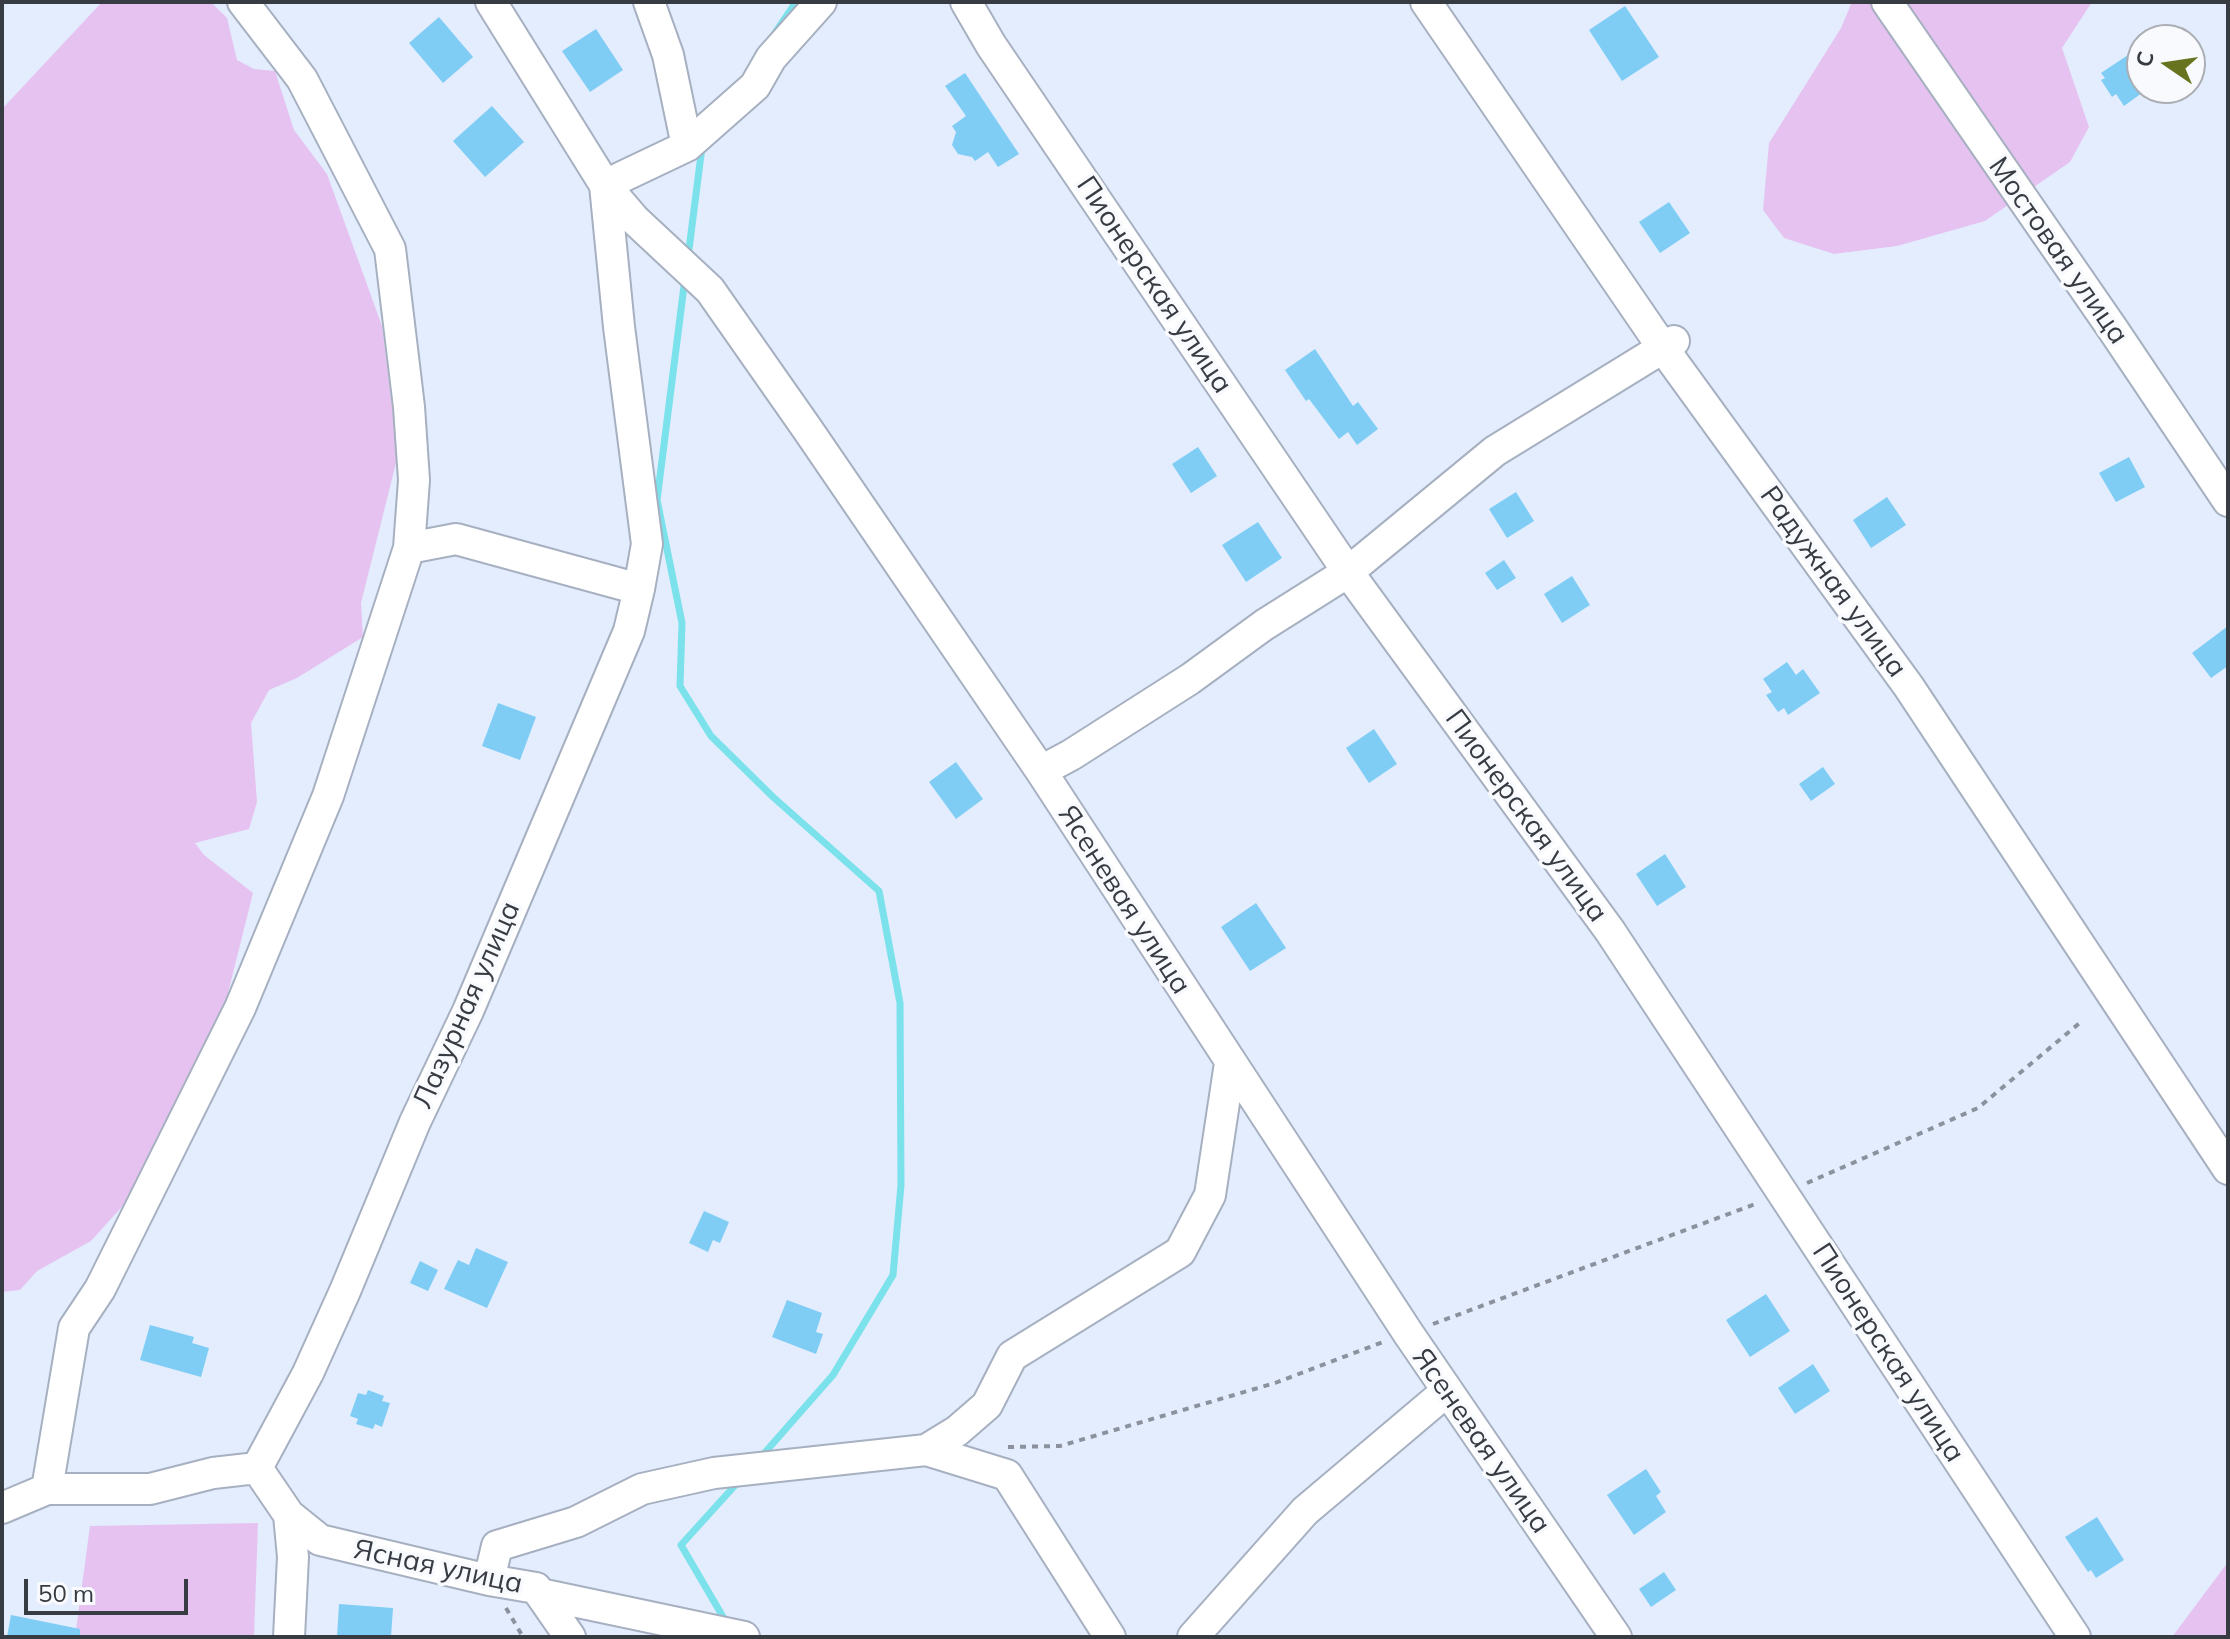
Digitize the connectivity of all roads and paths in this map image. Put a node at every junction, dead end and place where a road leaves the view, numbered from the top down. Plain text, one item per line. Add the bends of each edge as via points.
1 (243, 2) edge
2 (491, 2) edge
3 (649, 2) edge
4 (821, 2) edge
5 (966, 2) edge
6 (1426, 2) edge
7 (1887, 2) edge
8 (687, 146) junction
9 (605, 185) junction
10 (1668, 344) junction
11 (2228, 501) edge
12 (409, 548) junction
13 (1348, 572) junction
14 (639, 589) junction
15 (1041, 771) junction
16 (2082, 1021) dead end
17 (1230, 1063) junction
18 (2228, 1169) edge
19 (1783, 1194) junction
20 (1408, 1333) junction
21 (1447, 1391) junction
22 (1001, 1448) dead end
23 (926, 1450) junction
24 (257, 1468) junction
25 (47, 1489) junction
26 (2, 1508) edge
27 (289, 1515) junction
28 (489, 1580) junction
29 (540, 1594) junction
30 (289, 1637) edge
31 (570, 1637) edge
32 (744, 1637) edge
33 (1110, 1637) edge
34 (1193, 1637) edge
35 (1616, 1637) edge
36 (2075, 1637) edge

1 - 12 street via 302,79 390,249 414,480
2 - 9 street, Ясеневая улица
3 - 8 street via 668,55
4 - 8 street via 771,58 755,86
5 - 13 street, Пионерская улица
6 - 10 street, Радужная улица
7 - 11 street, Мостовая улица
8 - 9 street
9 - 14 street, Лазурная улица via 647,544
9 - 15 street, Ясеневая улица via 710,290
10 - 13 street via 1495,451
10 - 18 street, Радужная улица via 1909,687
12 - 14 street via 456,539
12 - 25 street via 328,796 240,1008 100,1289 74,1328
13 - 15 street
13 - 19 street, Пионерская улица via 1610,931
14 - 24 street, Лазурная улица via 629,631 468,1011 308,1373
15 - 17 street, Ясеневая улица
16 - 19 path via 1978,1108
17 - 20 street, Ясеневая улица
17 - 23 street via 1210,1195 1180,1252 1012,1356 987,1405
19 - 20 path
19 - 36 street, Пионерская улица
20 - 21 street, Ясеневая улица
20 - 22 path via 1275,1383 1060,1446
21 - 34 street via 1305,1511
21 - 35 street, Ясеневая улица
23 - 28 street via 714,1473 642,1489 576,1522 497,1546
23 - 33 street via 1007,1475
24 - 25 street via 150,1489
24 - 27 street
25 - 26 street
27 - 28 street, Ясная улица via 320,1540
27 - 30 street
28 - 29 street, Ясная улица via 536,1588
29 - 31 street, Ясная улица
29 - 32 street

